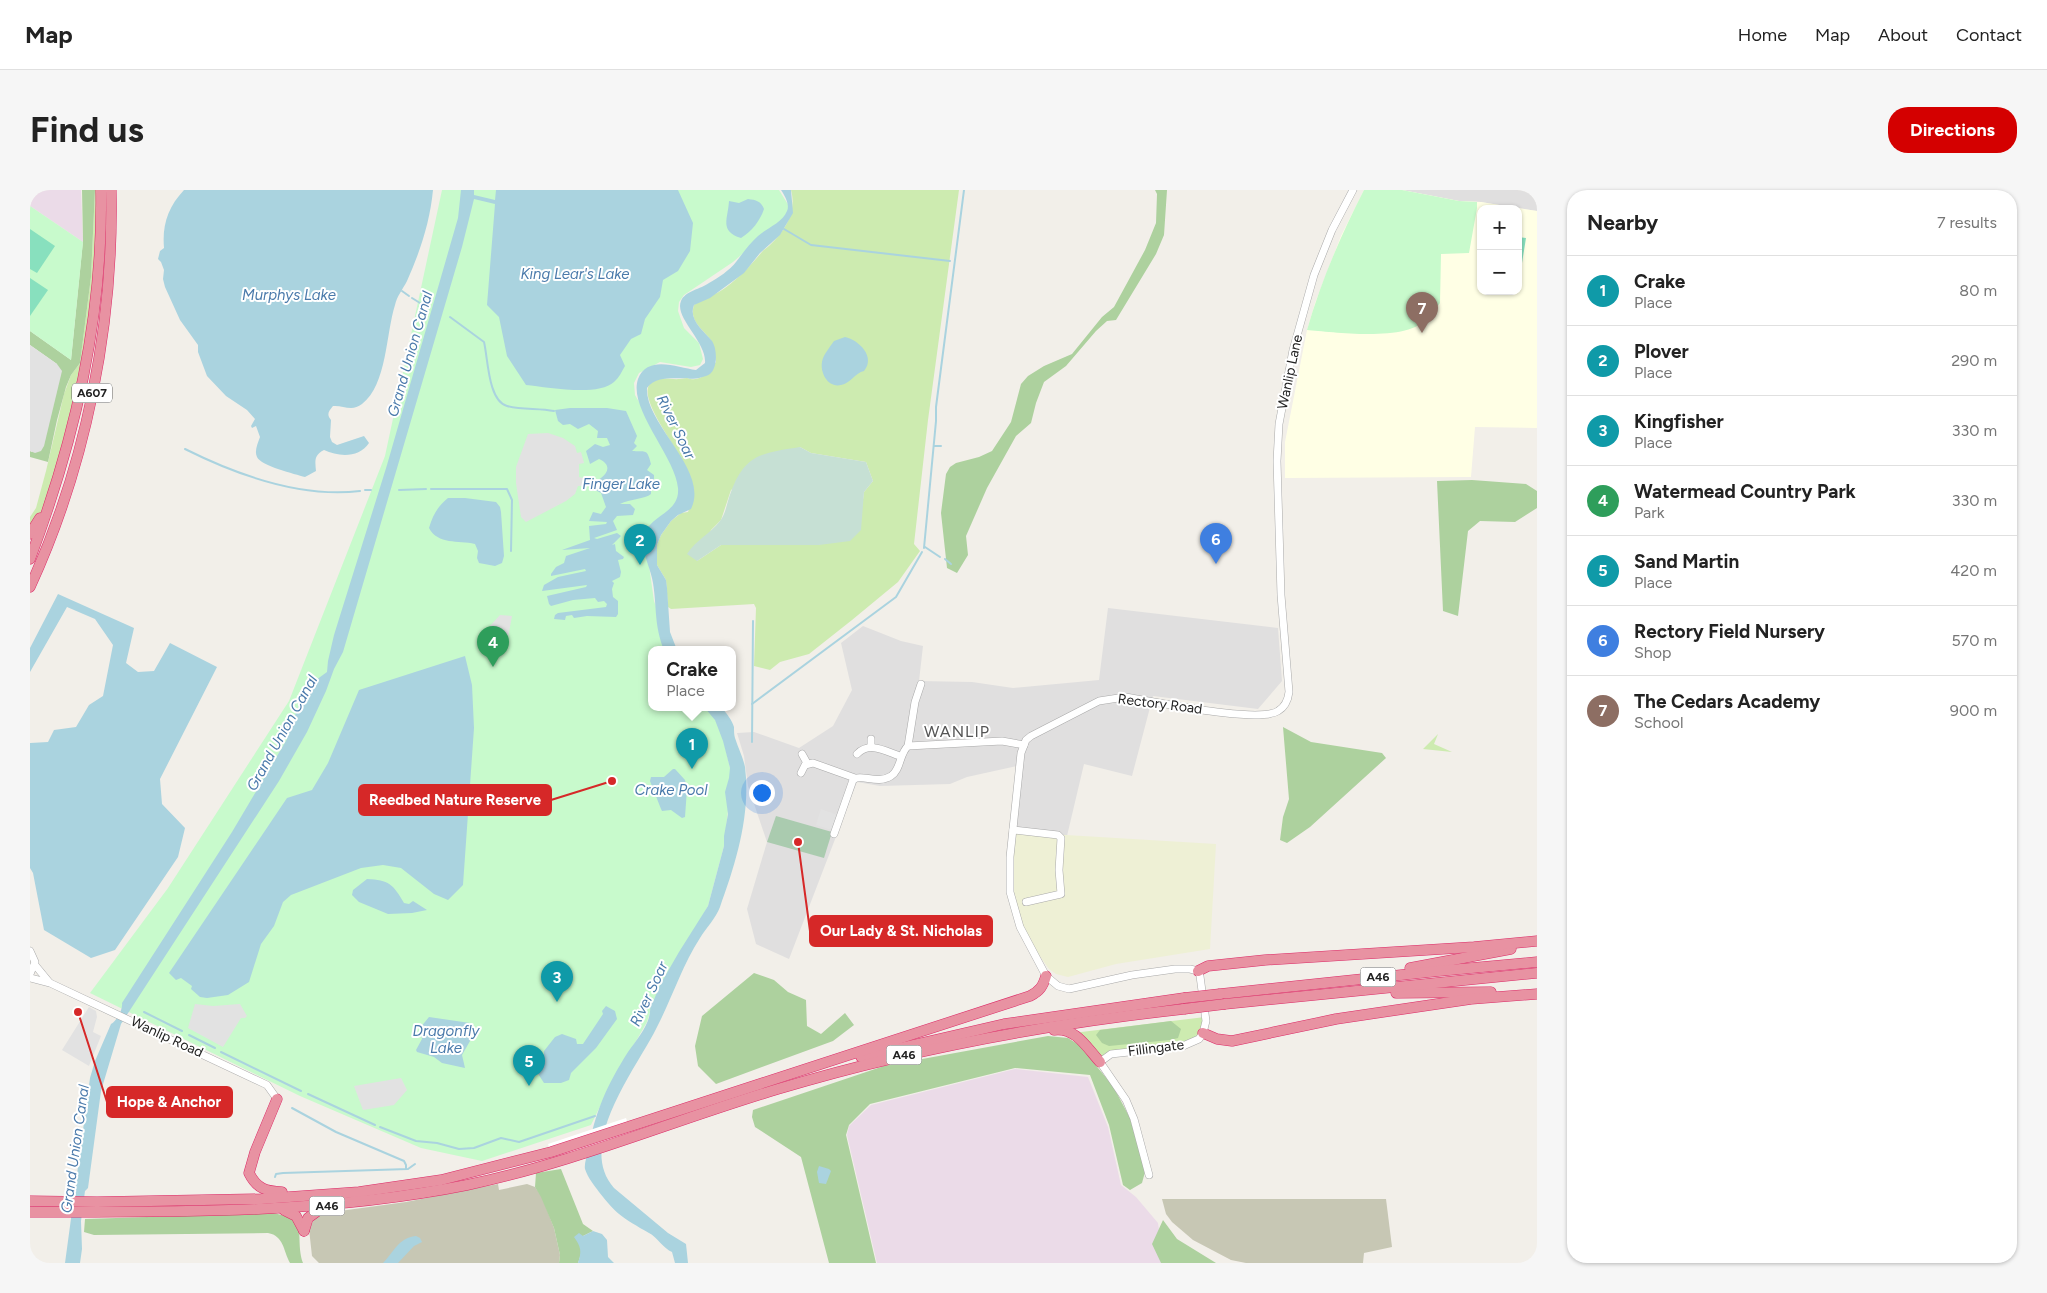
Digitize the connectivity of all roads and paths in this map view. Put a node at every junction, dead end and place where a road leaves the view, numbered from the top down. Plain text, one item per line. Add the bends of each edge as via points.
1 (101, 190) edge
2 (112, 190) edge
3 (1353, 190) edge
4 (55, 490) junction
5 (30, 534) edge
6 (30, 559) edge
7 (1280, 564) joint
8 (30, 587) edge
9 (921, 684) dead end
10 (1024, 745) junction
11 (908, 746) junction
12 (802, 754) dead end
13 (857, 754) dead end
14 (900, 756) junction
15 (807, 764) junction
16 (801, 773) dead end
17 (855, 778) junction
18 (1013, 830) junction
19 (834, 834) dead end
20 (1026, 902) dead end
21 (1537, 943) edge
22 (30, 951) edge
23 (1537, 962) edge
24 (35, 965) junction
25 (1198, 971) junction
26 (1537, 973) edge
27 (30, 976) edge
28 (1046, 976) junction
29 (50, 983) junction
30 (1303, 985) junction
31 (1537, 993) edge
32 (1331, 994) junction
33 (1184, 1003) junction
34 (1203, 1033) junction
35 (962, 1042) junction
36 (1100, 1062) junction
37 (789, 1073) junction
38 (277, 1099) joint
39 (631, 1131) junction
40 (553, 1157) junction
41 (1149, 1175) dead end
42 (336, 1194) junction
43 (30, 1201) edge
44 (326, 1206) junction
45 (96, 1207) junction
46 (281, 1208) junction
47 (30, 1212) edge

1 - 4 highway, A607 via 98,269 88,352 67,452
2 - 8 highway, A607 via 109,270 94,384 64,499
3 - 7 street, Wanlip Lane via 1314,275 1285,385 1278,448
4 - 5 highway
4 - 6 highway, A607
7 - 10 street, Rectory Road via 1289,692 1284,707 1278,712 1250,716 1125,697 1111,698 1031,736
9 - 11 street
10 - 11 street via 1002,741
10 - 18 street
11 - 14 street
12 - 15 street
13 - 14 street via 871,743
14 - 17 street via 894,774 884,780
15 - 16 street
15 - 17 street via 813,763
17 - 19 street
18 - 20 street via 1061,838 1061,894
18 - 28 street via 1009,876 1014,908 1020,928
21 - 25 highway via 1265,960 1208,966
21 - 30 highway
22 - 24 street
23 - 30 highway, A46
24 - 27 street
24 - 29 street, Wanlip Road
25 - 28 street via 1167,970 1069,989 1058,986
25 - 34 street, Fillingate via 1206,1021
26 - 32 highway, A46
27 - 29 street, Wanlip Road
28 - 37 highway via 1042,987 1030,996
29 - 38 street, Wanlip Road via 267,1084
30 - 33 highway, A46, bridge via 1220,994
31 - 32 highway
31 - 34 highway via 1471,999 1346,1018 1232,1041
32 - 33 highway, A46, bridge via 1225,1004
33 - 35 highway, A46
33 - 37 highway, A46 via 1004,1024
34 - 36 street, Fillingate via 1199,1039 1183,1046 1124,1051 1111,1054
35 - 36 highway via 1061,1029 1073,1033
35 - 39 highway, A46 via 779,1088
36 - 41 street via 1126,1100
37 - 39 highway, A46
38 - 42 highway via 251,1165 253,1181 267,1192
39 - 40 highway, A46
40 - 42 highway, A46 via 441,1180
40 - 44 highway, A46 via 470,1184
42 - 45 highway, A46
43 - 45 highway, A46 via 66,1201
44 - 46 highway, A46
44 - 46 highway via 308,1218 304,1231 296,1216
45 - 46 highway, A46
45 - 47 highway, A46 via 64,1212

